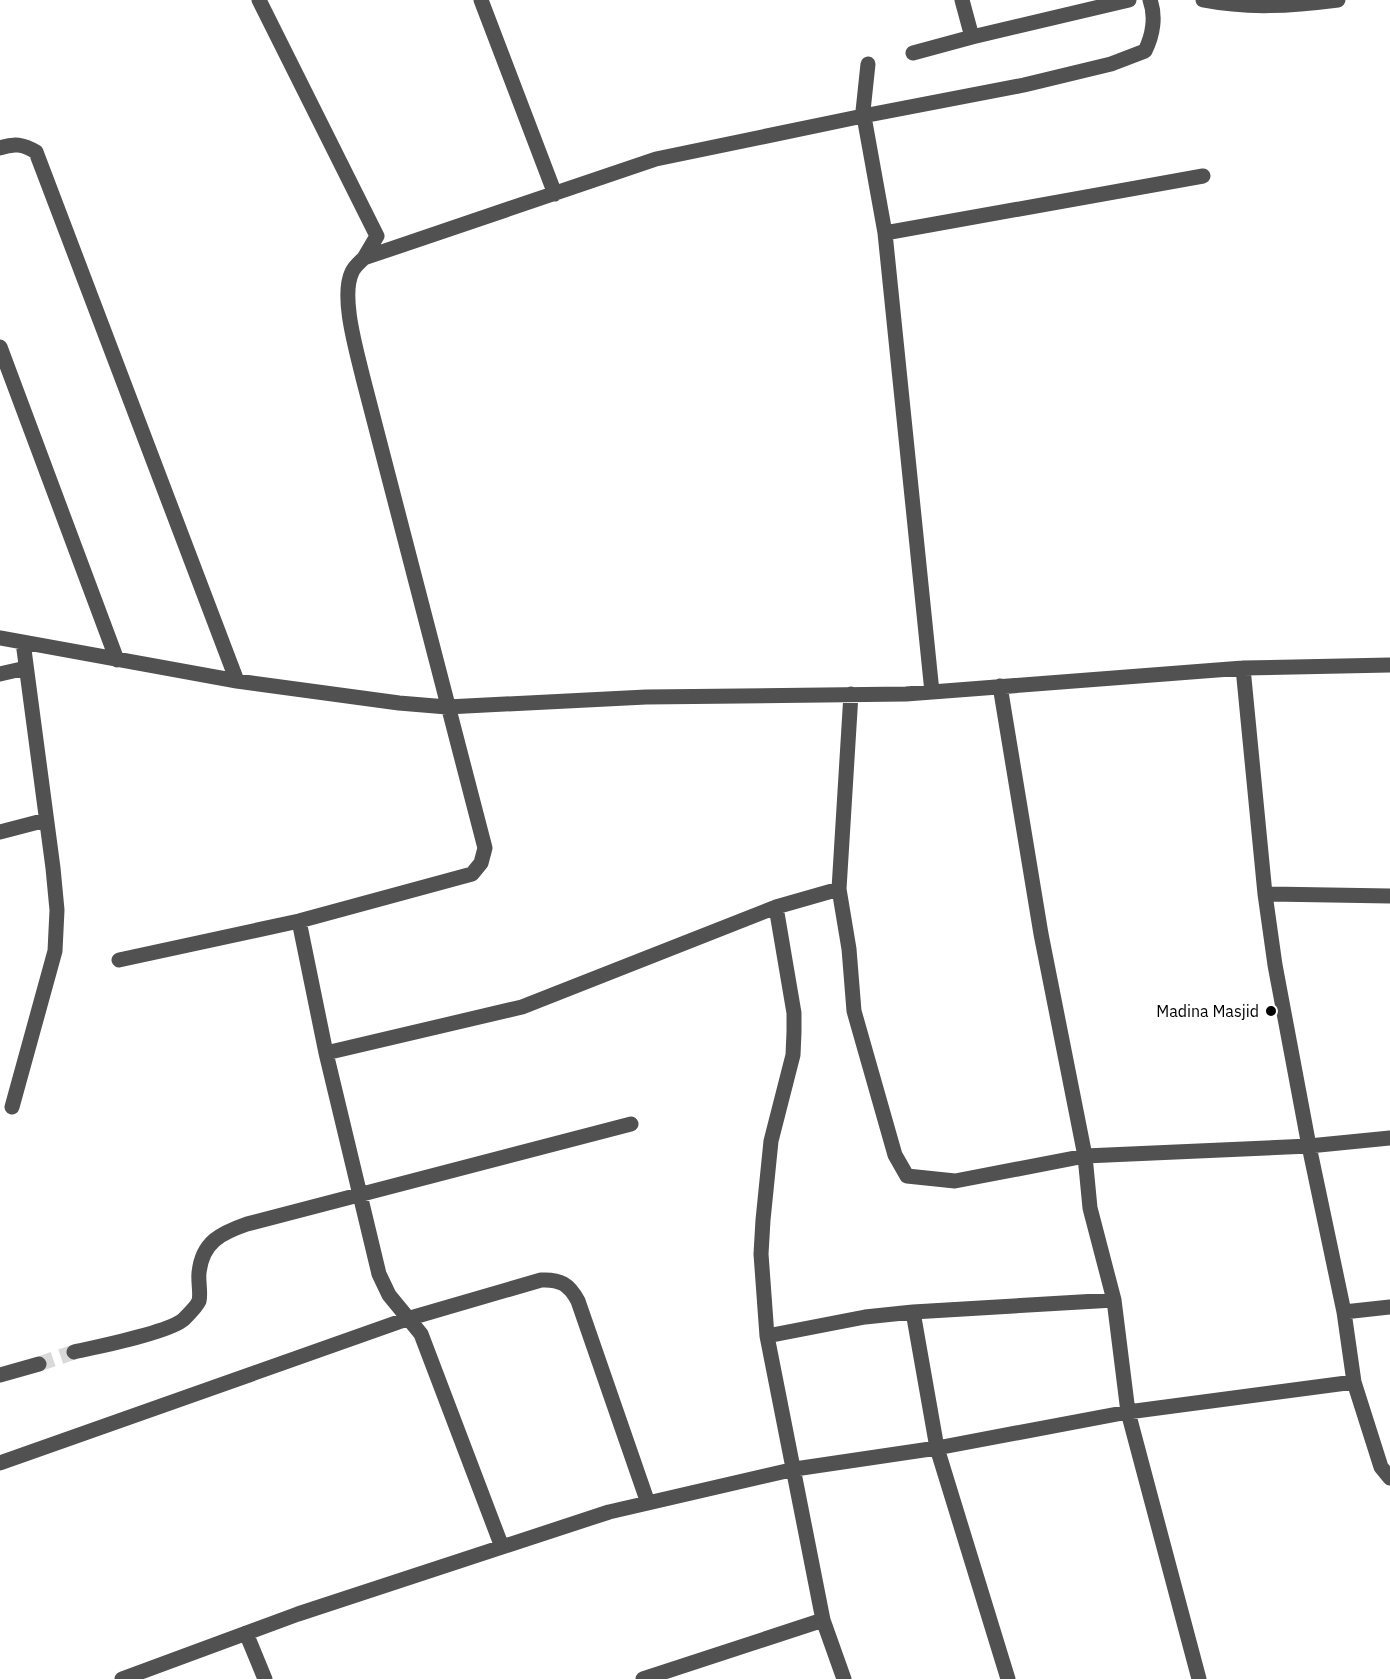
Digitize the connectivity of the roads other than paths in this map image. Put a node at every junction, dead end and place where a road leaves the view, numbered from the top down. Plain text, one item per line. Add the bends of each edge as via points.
1 (259, 0) edge
2 (481, 0) edge
3 (962, 0) edge
4 (1129, 0) edge
5 (1150, 0) edge
6 (1203, 0) edge
7 (1338, 0) edge
8 (1286, 3) edge
9 (972, 37) junction
10 (913, 53) dead end
11 (868, 64) dead end
12 (863, 116) junction
13 (0, 148) edge
14 (1203, 176) dead end
15 (555, 194) junction
16 (885, 233) junction
17 (364, 258) junction
18 (0, 347) edge
19 (0, 638) edge
20 (23, 642) junction
21 (117, 660) junction
22 (1390, 665) edge
23 (26, 668) junction
24 (1244, 668) junction
25 (0, 674) edge
26 (237, 681) junction
27 (1000, 686) junction
28 (932, 692) junction
29 (851, 694) junction
30 (447, 707) junction
31 (46, 820) junction
32 (0, 832) edge
33 (839, 888) junction
34 (1265, 894) junction
35 (1390, 896) edge
36 (776, 907) junction
37 (299, 921) junction
38 (119, 960) dead end
39 (326, 1053) junction
40 (12, 1107) dead end
41 (631, 1125) dead end
42 (1390, 1138) edge
43 (1309, 1146) junction
44 (1085, 1156) junction
45 (360, 1195) junction
46 (1114, 1300) junction
47 (1390, 1307) edge
48 (913, 1312) junction
49 (1344, 1312) junction
50 (407, 1319) junction
51 (766, 1336) junction
52 (74, 1352) tunnel mouth
53 (39, 1364) tunnel mouth
54 (0, 1375) edge
55 (1354, 1382) junction
56 (1128, 1412) junction
57 (937, 1448) junction
58 (0, 1463) edge
59 (795, 1469) junction
60 (1390, 1478) edge
61 (648, 1503) junction
62 (502, 1547) junction
63 (823, 1620) junction
64 (246, 1634) junction
65 (122, 1679) edge
66 (265, 1679) edge
67 (644, 1679) edge
68 (844, 1679) edge
69 (1008, 1679) edge
70 (1199, 1679) edge

1 - 17 street via 377,236
2 - 15 street
3 - 9 street
4 - 9 street
5 - 12 street via 1154,10 1145,51 1111,64 1024,85
6 - 8 street via 1231,5
7 - 8 street
9 - 10 street
11 - 12 street
12 - 15 street via 656,159
12 - 16 street
13 - 26 street via 16,144 36,152
14 - 16 street
15 - 17 street
16 - 28 street
17 - 30 street via 352,273 347,297 351,323
18 - 21 street
19 - 20 street
20 - 21 street
20 - 23 street
21 - 26 street
22 - 24 street
23 - 25 street
23 - 31 street
24 - 27 street
24 - 34 street
26 - 30 street
27 - 28 street
27 - 44 street via 1041,934
28 - 29 street
29 - 30 street via 646,697
29 - 33 street
30 - 37 street via 485,848 481,863 472,874
31 - 32 street
31 - 40 street via 57,910 55,951
33 - 36 street
33 - 44 street via 854,1011 895,1155 907,1176 955,1181
34 - 35 street
34 - 43 street
36 - 39 street via 522,1006
36 - 51 street via 794,1032 793,1055 771,1141 763,1220
37 - 38 street
37 - 39 street
39 - 45 street
41 - 45 street
42 - 43 street
43 - 44 street
43 - 49 street
44 - 46 street via 1090,1208
45 - 50 street via 379,1274 388,1295
45 - 52 street via 225,1232 210,1244 202,1258 198,1302 182,1321
46 - 48 street
46 - 56 street
47 - 49 street
48 - 51 street
48 - 57 street
49 - 55 street
50 - 58 street
50 - 61 street via 541,1280 561,1282 572,1289
50 - 62 street via 421,1334
51 - 59 street
53 - 54 street
55 - 56 street
55 - 60 street via 1381,1467
56 - 57 street
56 - 70 street
57 - 59 street
57 - 69 street
59 - 61 street
59 - 63 street
61 - 62 street
62 - 64 street
63 - 67 street
63 - 68 street
64 - 65 street
64 - 66 street

